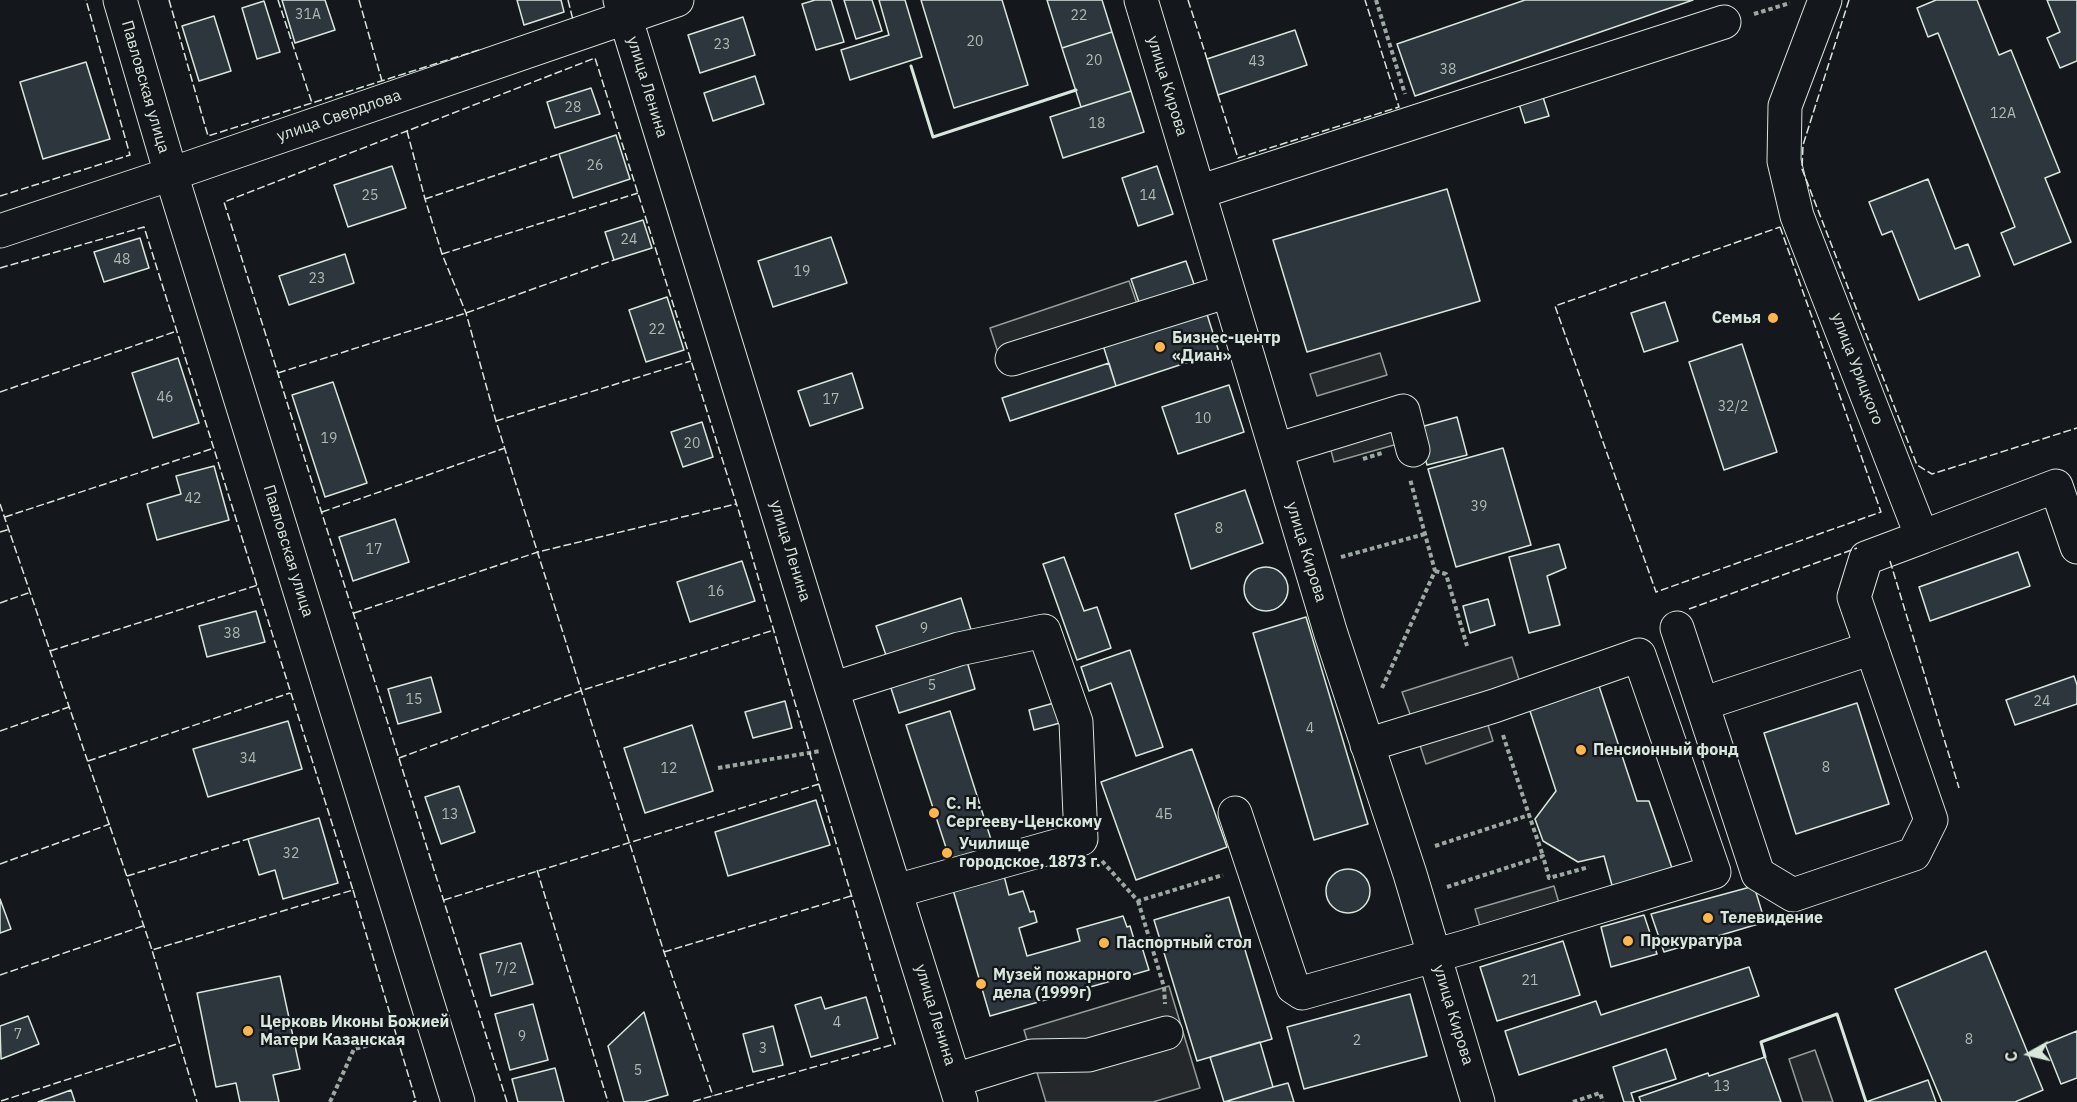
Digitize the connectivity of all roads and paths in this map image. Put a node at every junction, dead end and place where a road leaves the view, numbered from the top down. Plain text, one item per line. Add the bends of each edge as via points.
1 (120, 0) edge
2 (677, 0) edge
3 (1141, 0) edge
4 (1376, 0) edge
5 (1800, 0) edge
6 (1825, 0) edge
7 (623, 8) edge
8 (1724, 22) joint
9 (1414, 123) junction
10 (171, 174) junction
11 (1199, 192) junction
12 (0, 231) edge
13 (1228, 291) junction
14 (1012, 359) dead end
15 (1276, 450) junction
16 (1359, 460) dead end
17 (1404, 460) junction
18 (2067, 482) edge
19 (1425, 534) junction
20 (1922, 537) junction
21 (2077, 547) edge
22 (1341, 557) dead end
23 (1435, 571) junction
24 (1677, 628) dead end
25 (1467, 646) dead end
26 (1872, 648) junction
27 (1382, 688) dead end
28 (832, 689) junction
29 (1702, 704) junction
30 (1494, 706) junction
31 (1368, 745) junction
32 (821, 751) dead end
33 (718, 768) dead end
34 (1235, 813) dead end
35 (1528, 814) junction
36 (1082, 839) junction
37 (1435, 846) dead end
38 (1543, 856) junction
39 (1253, 866) junction
40 (1589, 867) dead end
41 (1447, 886) dead end
42 (896, 891) junction
43 (1138, 901) junction
44 (1435, 955) junction
45 (435, 1028) junction
46 (1166, 1033) joint
47 (1467, 1064) junction
48 (958, 1091) edge
49 (330, 1102) edge
50 (458, 1102) edge
51 (1466, 1102) edge
52 (1478, 1102) edge
53 (1573, 1102) edge
54 (1604, 1102) edge

1 - 10 street, Павловская улица
2 - 7 street, улица Свердлова
3 - 11 street, улица Кирова
4 - 9 path
5 - 8 path
6 - 20 street, улица Урицкого via 1785,106 1784,162 1797,216
7 - 10 street, улица Свердлова
7 - 28 street, улица Ленина
8 - 9 street
9 - 11 street
10 - 12 street, улица Свердлова
10 - 45 street, Павловская улица
11 - 13 street, улица Кирова
13 - 14 street
13 - 15 street, улица Кирова
15 - 17 street via 1403,411
15 - 31 street, улица Кирова
16 - 17 path
17 - 19 path
18 - 20 street
18 - 21 street
19 - 22 path
19 - 23 path
20 - 26 street via 1866,558 1854,597
23 - 25 path via 1446,574
23 - 27 path
24 - 29 street
26 - 29 street
26 - 29 street via 1931,820 1914,854 1793,895 1758,874
28 - 36 street via 959,649 1044,631 1076,722
28 - 42 street, улица Ленина
30 - 31 street
30 - 35 path
30 - 44 street via 1640,655 1714,872
31 - 44 street, улица Кирова
32 - 33 path
34 - 39 street
35 - 37 path
35 - 38 path
36 - 42 street
36 - 43 path
38 - 40 path via 1549,878
38 - 41 path
39 - 43 path
39 - 44 street via 1293,987 1302,993
42 - 48 street, улица Ленина
43 - 46 path via 1164,987
44 - 47 street, улица Кирова
45 - 49 path via 354,1049
45 - 50 street, Павловская улица
46 - 48 street via 1089,1055 1032,1056
47 - 51 street
47 - 52 street, улица Кирова
53 - 54 path via 1600,1093

